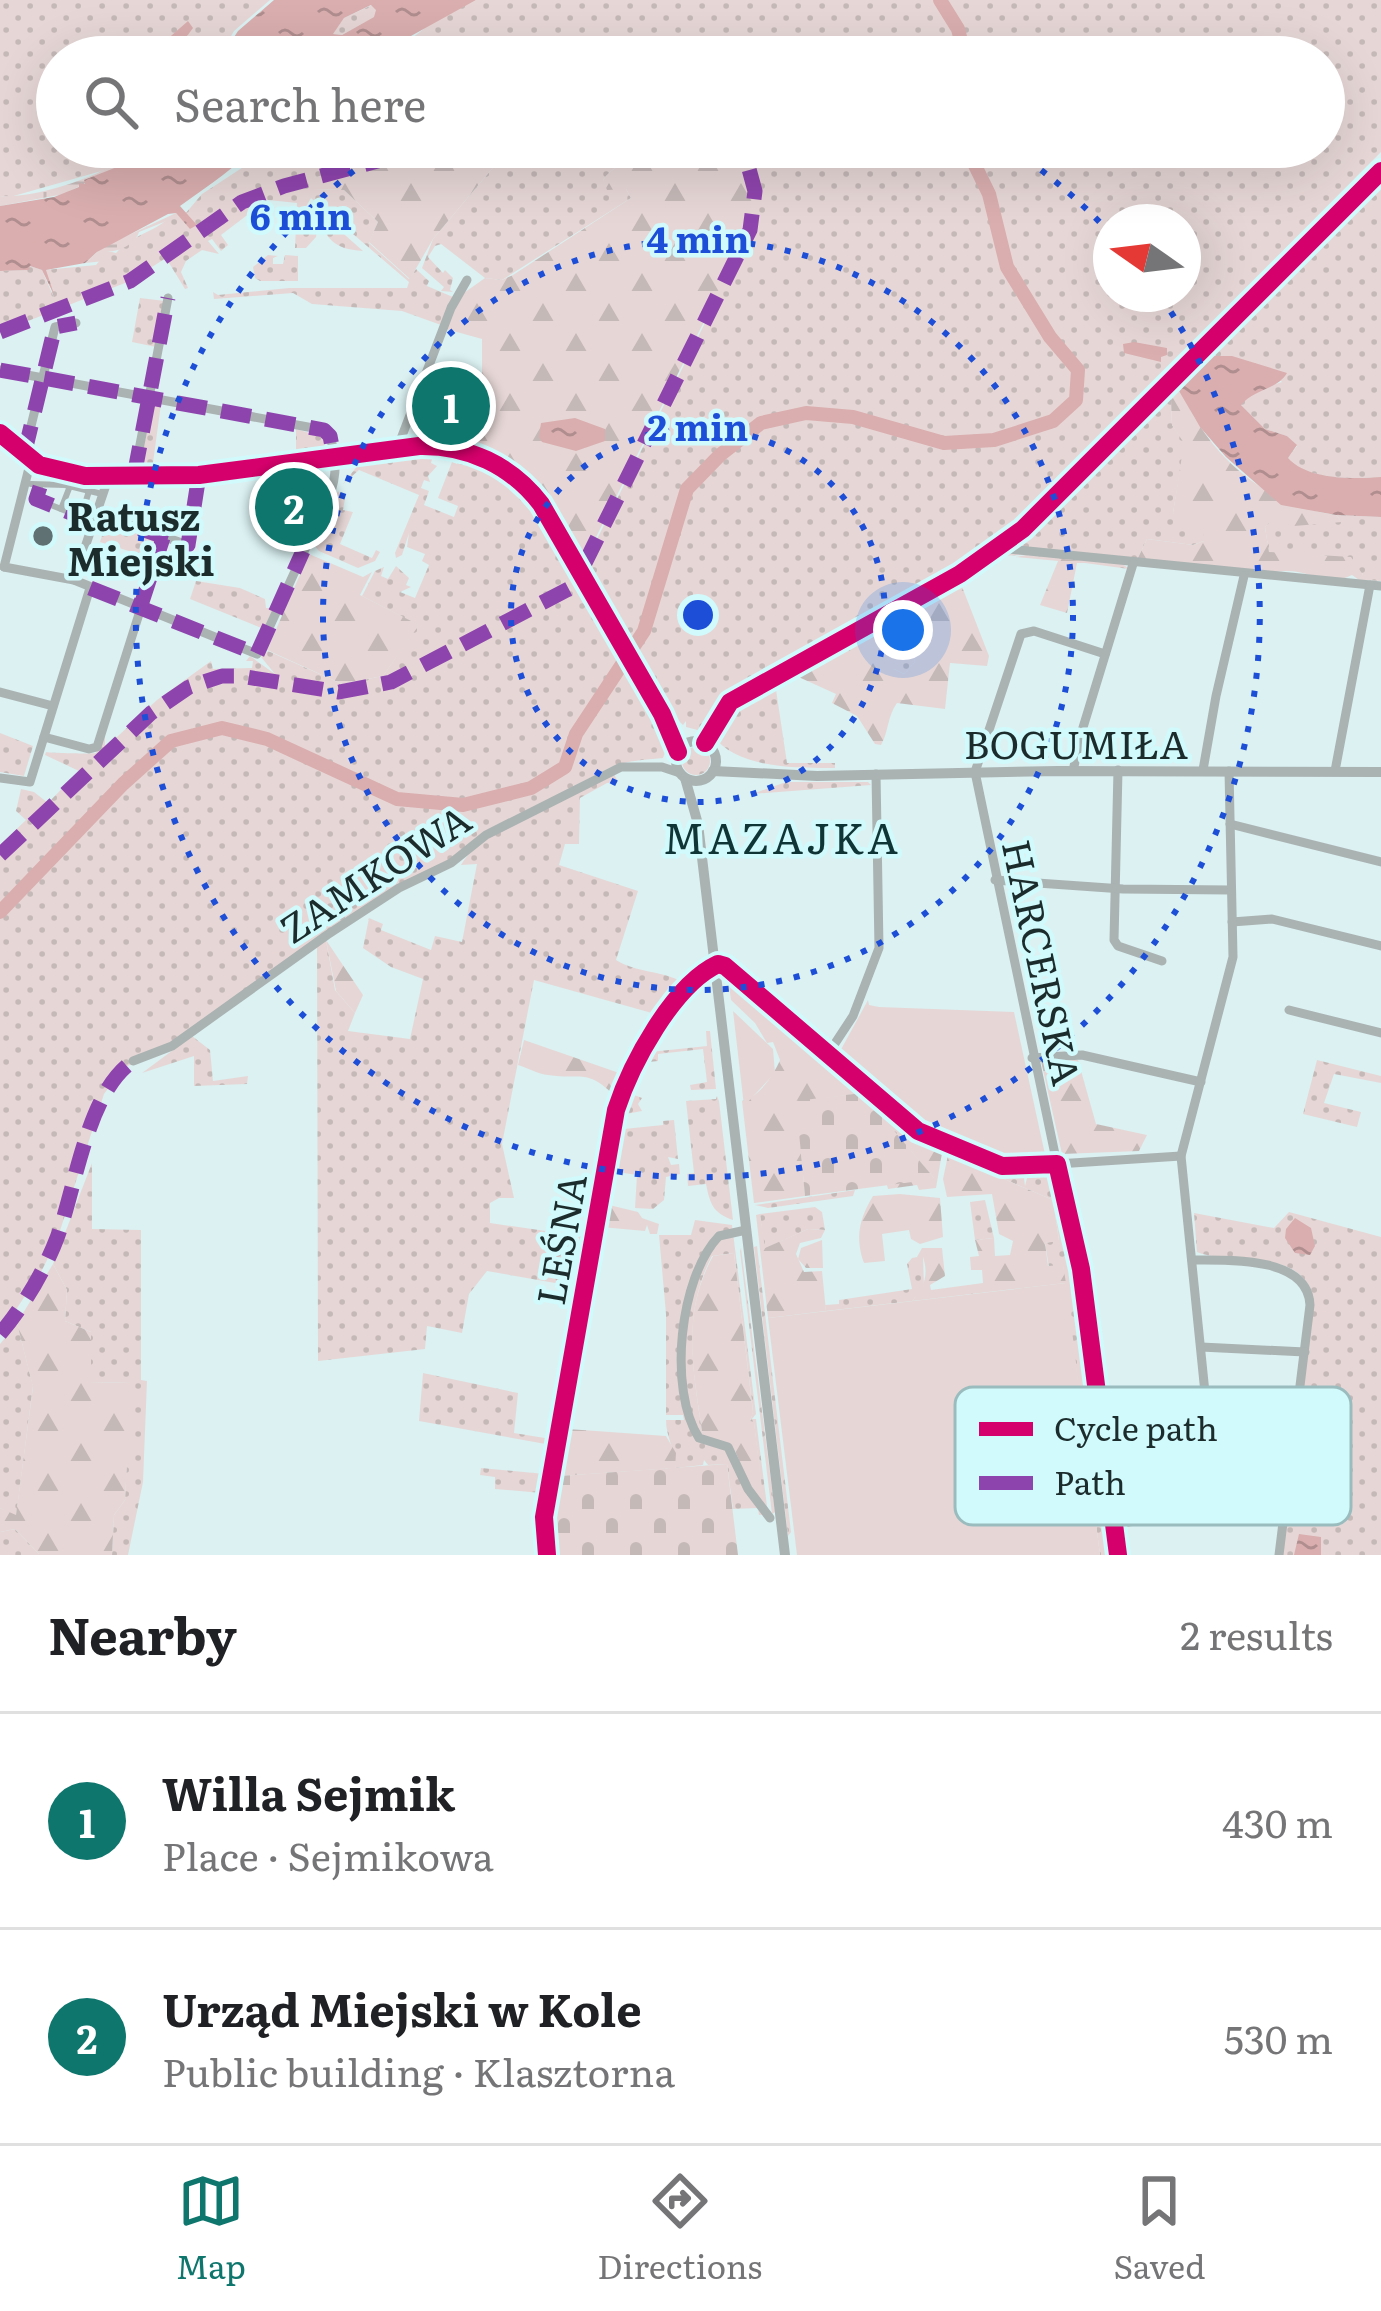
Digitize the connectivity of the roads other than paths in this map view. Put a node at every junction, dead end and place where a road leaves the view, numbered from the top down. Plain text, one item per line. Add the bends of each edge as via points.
1 (467, 280) dead end
2 (168, 298) dead end
3 (76, 322) dead end
4 (0, 370) edge
5 (42, 378) junction
6 (148, 397) junction
7 (0, 433) edge
8 (398, 448) junction
9 (27, 457) junction
10 (334, 457) junction
11 (199, 475) junction
12 (109, 476) junction
13 (134, 476) junction
14 (70, 486) junction
15 (61, 509) junction
16 (97, 514) junction
17 (163, 538) junction
18 (999, 548) dead end
19 (1133, 564) junction
20 (2, 567) edge
21 (1244, 576) junction
22 (74, 580) junction
23 (1375, 586) edge
24 (90, 588) junction
25 (140, 605) junction
26 (1106, 654) junction
27 (0, 692) edge
28 (53, 706) junction
29 (662, 713) junction
30 (44, 737) junction
31 (694, 741) junction
32 (677, 754) junction
33 (715, 756) junction
34 (662, 767) junction
35 (1118, 770) junction
36 (1203, 770) junction
37 (1229, 770) junction
38 (1073, 771) junction
39 (975, 772) junction
40 (1335, 772) junction
41 (1381, 772) edge
42 (771, 773) junction
43 (876, 774) junction
44 (682, 775) junction
45 (709, 775) junction
46 (0, 778) edge
47 (698, 824) junction
48 (1230, 824) junction
49 (1381, 862) edge
50 (995, 880) junction
51 (1115, 888) junction
52 (1230, 890) junction
53 (1232, 922) junction
54 (1381, 946) edge
55 (1162, 961) dead end
56 (715, 965) junction
57 (1289, 1010) dead end
58 (1381, 1033) edge
59 (828, 1054) junction
60 (1032, 1058) junction
61 (133, 1061) dead end
62 (1201, 1082) junction
63 (1181, 1156) junction
64 (1057, 1164) junction
65 (746, 1230) junction
66 (1192, 1260) junction
67 (1201, 1347) junction
68 (1305, 1352) junction
69 (1096, 1387) edge
70 (1205, 1387) edge
71 (1300, 1387) edge
72 (776, 1519) junction
73 (1114, 1525) edge
74 (1282, 1525) edge
75 (785, 1553) edge
76 (547, 1555) edge
77 (1118, 1555) edge
78 (1279, 1555) edge

1 - 8 street
2 - 6 street
3 - 5 street via 56,324
4 - 5 street
5 - 6 street
5 - 9 street
6 - 10 street via 324,430
6 - 13 street
7 - 9 street
8 - 10 street
8 - 29 street via 451,447 510,473 545,511
9 - 12 street via 62,474
9 - 20 street
10 - 11 street
10 - 25 street via 332,488 257,654
11 - 13 street
11 - 17 street via 188,545
12 - 13 street
12 - 16 street
14 - 15 street
14 - 15 street via 93,492 81,517
14 - 15 street via 35,485 36,499
16 - 17 street
16 - 22 street
17 - 25 street
18 - 19 street
19 - 21 street
19 - 26 street
20 - 22 street
21 - 23 street
21 - 36 street
22 - 24 street
23 - 40 street
24 - 25 street
24 - 28 street
25 - 30 street via 97,747
26 - 38 street
26 - 39 street via 1021,634
27 - 28 street
28 - 30 street
29 - 31 street
29 - 32 street
30 - 46 street via 29,783
31 - 32 street
31 - 33 street
32 - 34 street
32 - 44 street
33 - 42 street, BOGUMIŁA
33 - 45 street
34 - 44 street, ZAMKOWA
34 - 61 street, ZAMKOWA via 614,770 486,835 172,1046
35 - 36 street, BOGUMIŁA
35 - 38 street, BOGUMIŁA
35 - 51 street
36 - 37 street, BOGUMIŁA
37 - 40 street, BOGUMIŁA
37 - 48 street
38 - 39 street, BOGUMIŁA
39 - 43 street, BOGUMIŁA
39 - 50 street, HARCERSKA
40 - 41 street, BOGUMIŁA
42 - 43 street, BOGUMIŁA
42 - 45 street, BOGUMIŁA
43 - 59 street via 879,948 853,1016
44 - 45 street
44 - 47 street
45 - 47 street
47 - 56 street
48 - 49 street
48 - 52 street
50 - 51 street
50 - 60 street, HARCERSKA
51 - 52 street
51 - 55 street via 1115,944
52 - 53 street
53 - 54 street via 1272,920
53 - 62 street via 1233,957
56 - 59 street
56 - 65 street
56 - 76 street, LEŚNA via 693,980 648,1042 616,1110 544,1517
57 - 58 street
59 - 64 street via 925,1134 1002,1166
60 - 62 street via 1082,1055
60 - 64 street, HARCERSKA
62 - 63 street
63 - 64 street
63 - 66 street
64 - 69 street, HARCERSKA
65 - 72 street
65 - 72 street via 718,1237 703,1260 690,1298 682,1382 699,1438 728,1448 748,1489
66 - 67 street
66 - 68 street via 1273,1267 1302,1279 1310,1298
67 - 68 street
67 - 70 street
68 - 71 street
72 - 75 street
73 - 77 street, HARCERSKA
74 - 78 street

